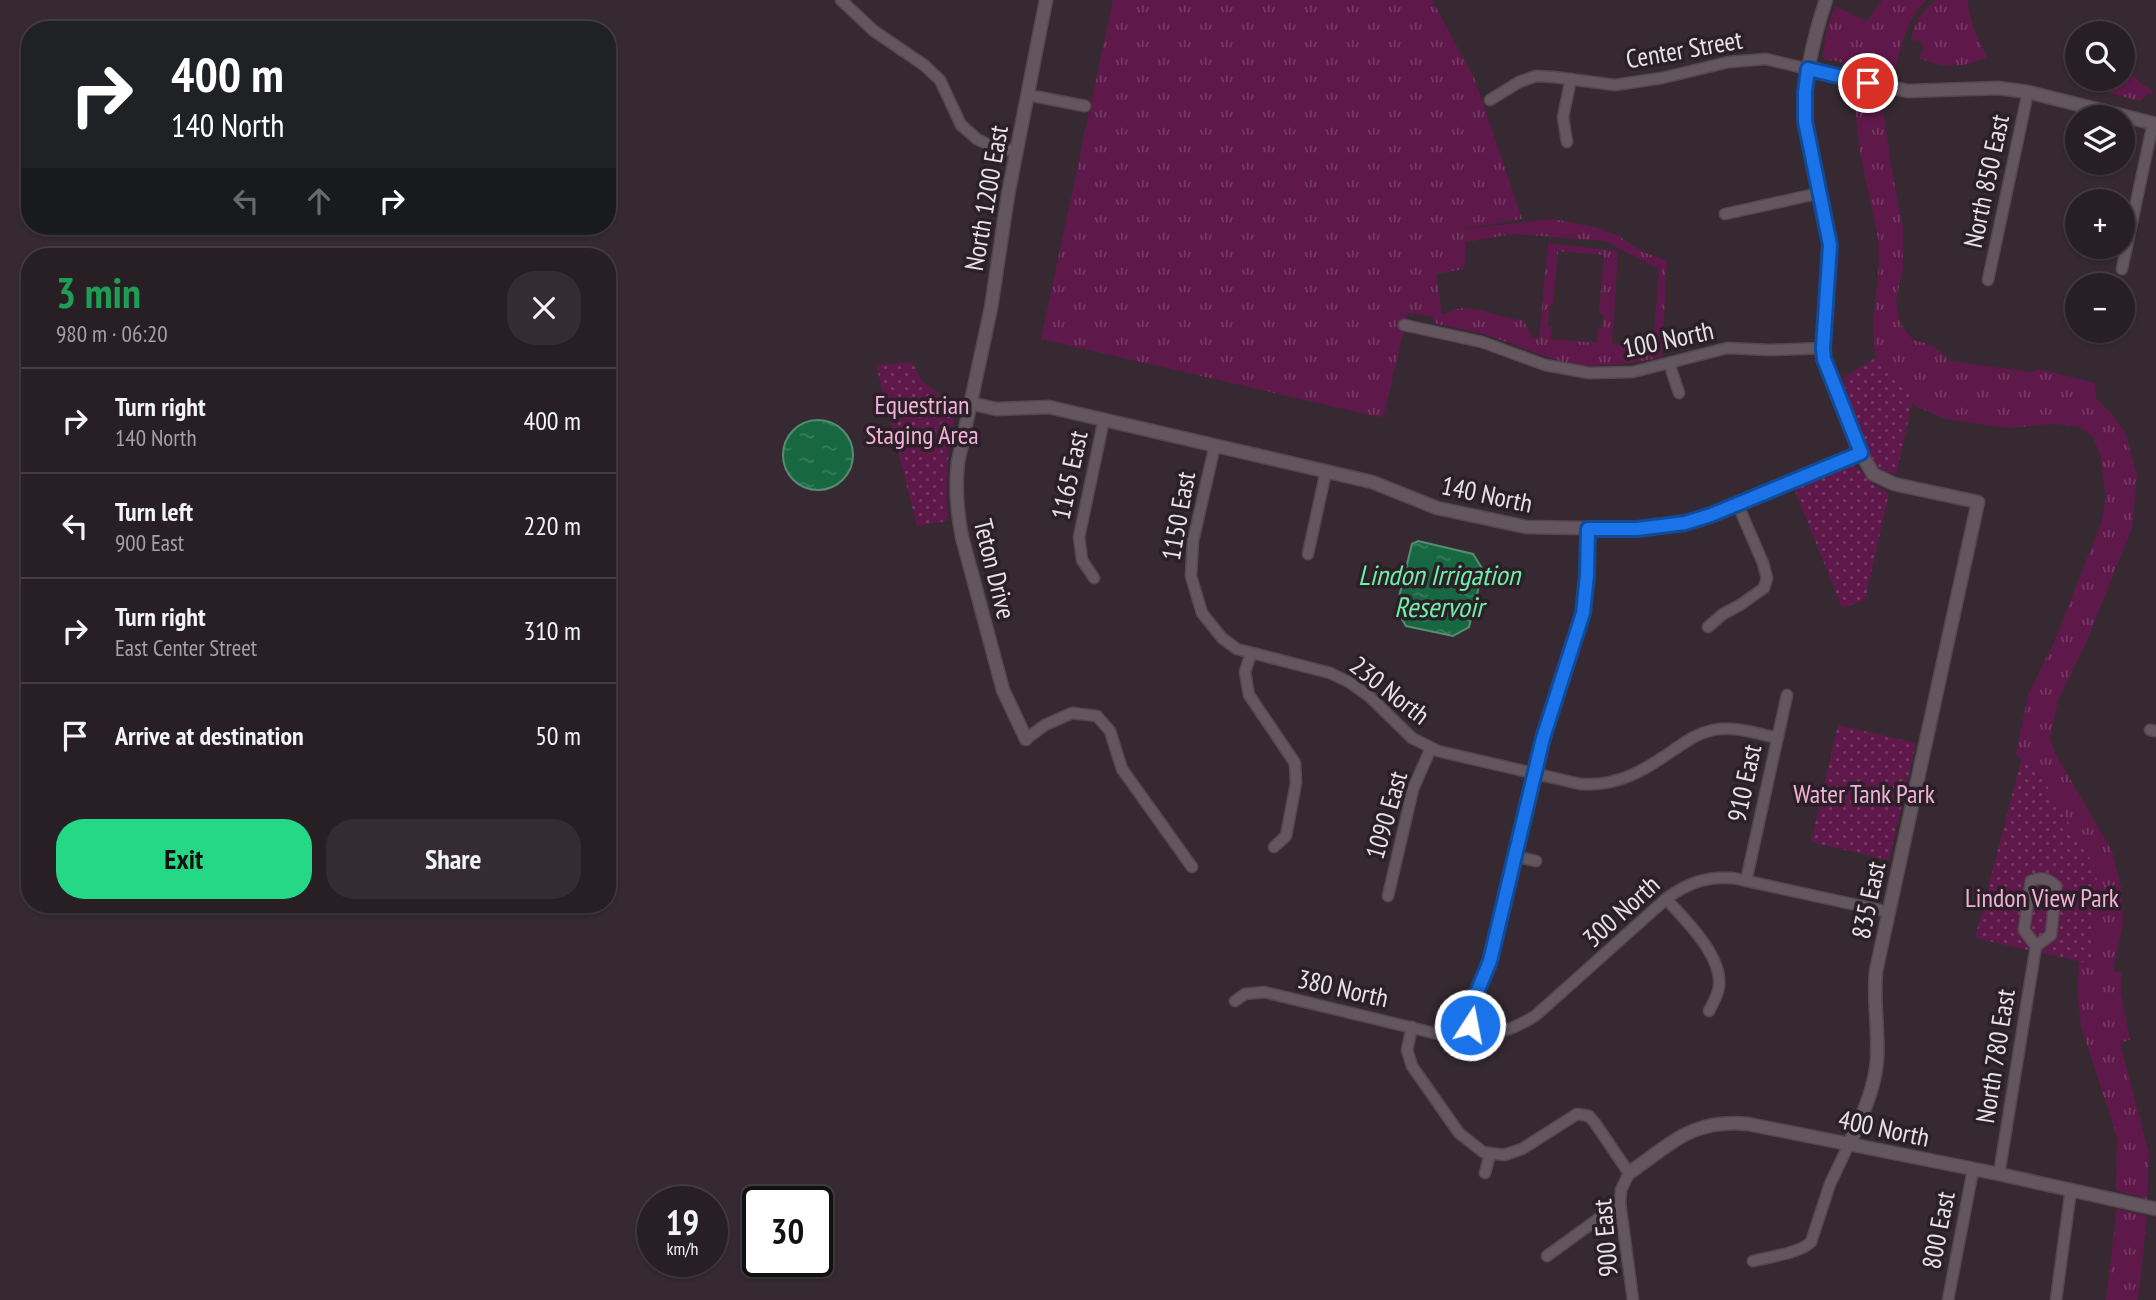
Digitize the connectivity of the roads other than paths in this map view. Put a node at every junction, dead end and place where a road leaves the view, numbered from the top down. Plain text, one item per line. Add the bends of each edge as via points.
1 (1046, 0) edge
2 (1826, 0) edge
3 (841, 1) edge
4 (1808, 69) junction
5 (1571, 79) junction
6 (2028, 92) junction
7 (1028, 95) junction
8 (1490, 100) dead end
9 (1085, 106) dead end
10 (2155, 124) edge
11 (1567, 142) dead end
12 (1016, 152) junction
13 (1820, 193) junction
14 (1726, 214) dead end
15 (2122, 269) dead end
16 (1988, 280) dead end
17 (1404, 325) dead end
18 (1823, 348) junction
19 (1669, 363) junction
20 (1679, 393) dead end
21 (970, 403) junction
22 (1104, 419) junction
23 (1215, 445) junction
24 (1861, 453) junction
25 (1326, 471) junction
26 (1737, 503) junction
27 (1588, 529) junction
28 (1308, 554) dead end
29 (1094, 578) dead end
30 (1708, 627) dead end
31 (1251, 653) junction
32 (1787, 695) dead end
33 (1777, 738) junction
34 (1026, 739) joint
35 (1431, 748) junction
36 (1534, 774) junction
37 (1274, 846) dead end
38 (1514, 856) junction
39 (1536, 861) dead end
40 (1192, 867) dead end
41 (1746, 881) junction
42 (1388, 896) dead end
43 (1666, 898) junction
44 (1889, 912) junction
45 (2036, 946) junction
46 (1235, 1001) dead end
47 (1709, 1011) dead end
48 (1412, 1027) junction
49 (1442, 1035) joint
50 (1471, 1038) junction
51 (1849, 1144) junction
52 (1490, 1154) junction
53 (1973, 1170) junction
54 (1485, 1173) dead end
55 (1629, 1173) junction
56 (1999, 1174) junction
57 (2071, 1189) junction
58 (1620, 1203) junction
59 (2156, 1209) edge
60 (1547, 1256) dead end
61 (1753, 1261) dead end
62 (1633, 1300) edge
63 (1948, 1300) edge
64 (2056, 1300) edge

1 - 7 street, North 1200 East
2 - 4 street
3 - 12 street via 940,79 961,125 977,139
4 - 5 street, Center Street via 1749,59 1642,83 1615,85
4 - 6 street via 1908,91 1997,88
4 - 13 street via 1805,121
5 - 8 street, Center Street via 1536,76
5 - 11 street via 1563,117
6 - 10 street
6 - 16 street, North 850 East
7 - 9 street
7 - 12 street, North 1200 East
10 - 15 street
12 - 21 street, North 1200 East via 991,308
13 - 14 street
13 - 18 street via 1830,253
17 - 19 street, 100 North via 1482,342 1578,372 1633,372
18 - 19 street, 100 North via 1727,348
18 - 24 street
19 - 20 street
21 - 22 street, 140 North via 996,409 1049,407
21 - 34 street, Teton Drive via 958,462 958,518 1003,690
22 - 23 street, 140 North
22 - 29 street, 1165 East via 1079,537 1082,560
23 - 25 street, 140 North
23 - 31 street, 1150 East via 1193,541 1191,576 1206,620 1222,638
24 - 26 street, 140 North
24 - 44 street, 835 East via 1873,474 1894,484 1978,502
25 - 27 street, 140 North via 1498,523
25 - 28 street
26 - 27 street, 140 North via 1694,521 1658,528
26 - 30 street via 1763,563 1766,584
27 - 36 street via 1583,613
31 - 35 street, 230 North via 1349,682 1412,738
31 - 37 street via 1245,672 1249,695 1295,763 1286,836
32 - 33 street, 910 East
33 - 36 street, 230 North via 1713,730 1632,776 1599,785
33 - 41 street, 910 East
34 - 40 street via 1072,713 1097,716 1110,731 1122,769
35 - 36 street, 230 North
35 - 42 street, 1090 East via 1413,789
36 - 38 street
38 - 39 street
38 - 50 street via 1490,961 1475,997
41 - 43 street, 300 North via 1724,877 1697,881
41 - 44 street, 300 North
43 - 47 street via 1715,963 1718,991
43 - 50 street, 300 North via 1535,1016 1507,1030
44 - 51 street, 835 East via 1874,988 1877,1061
45 - 45 street, North 780 East via 2024,930 2031,881 2039,877 2056,886 2050,935
45 - 56 street, North 780 East
46 - 48 street, 380 North via 1245,994 1264,992
48 - 49 street, 380 North
48 - 52 street via 1407,1050 1412,1066 1459,1133 1476,1149
49 - 50 street, 300 North
51 - 53 street, 400 North
51 - 55 street, 400 North via 1720,1122 1688,1133
51 - 61 street, 835 East via 1807,1247
52 - 54 street
52 - 55 street via 1522,1149 1571,1116 1583,1113
53 - 56 street, 400 North
53 - 63 street, 800 East
55 - 58 street, 900 East
56 - 57 street, 400 North
57 - 59 street, 400 North
57 - 64 street
58 - 60 street
58 - 62 street, 900 East

